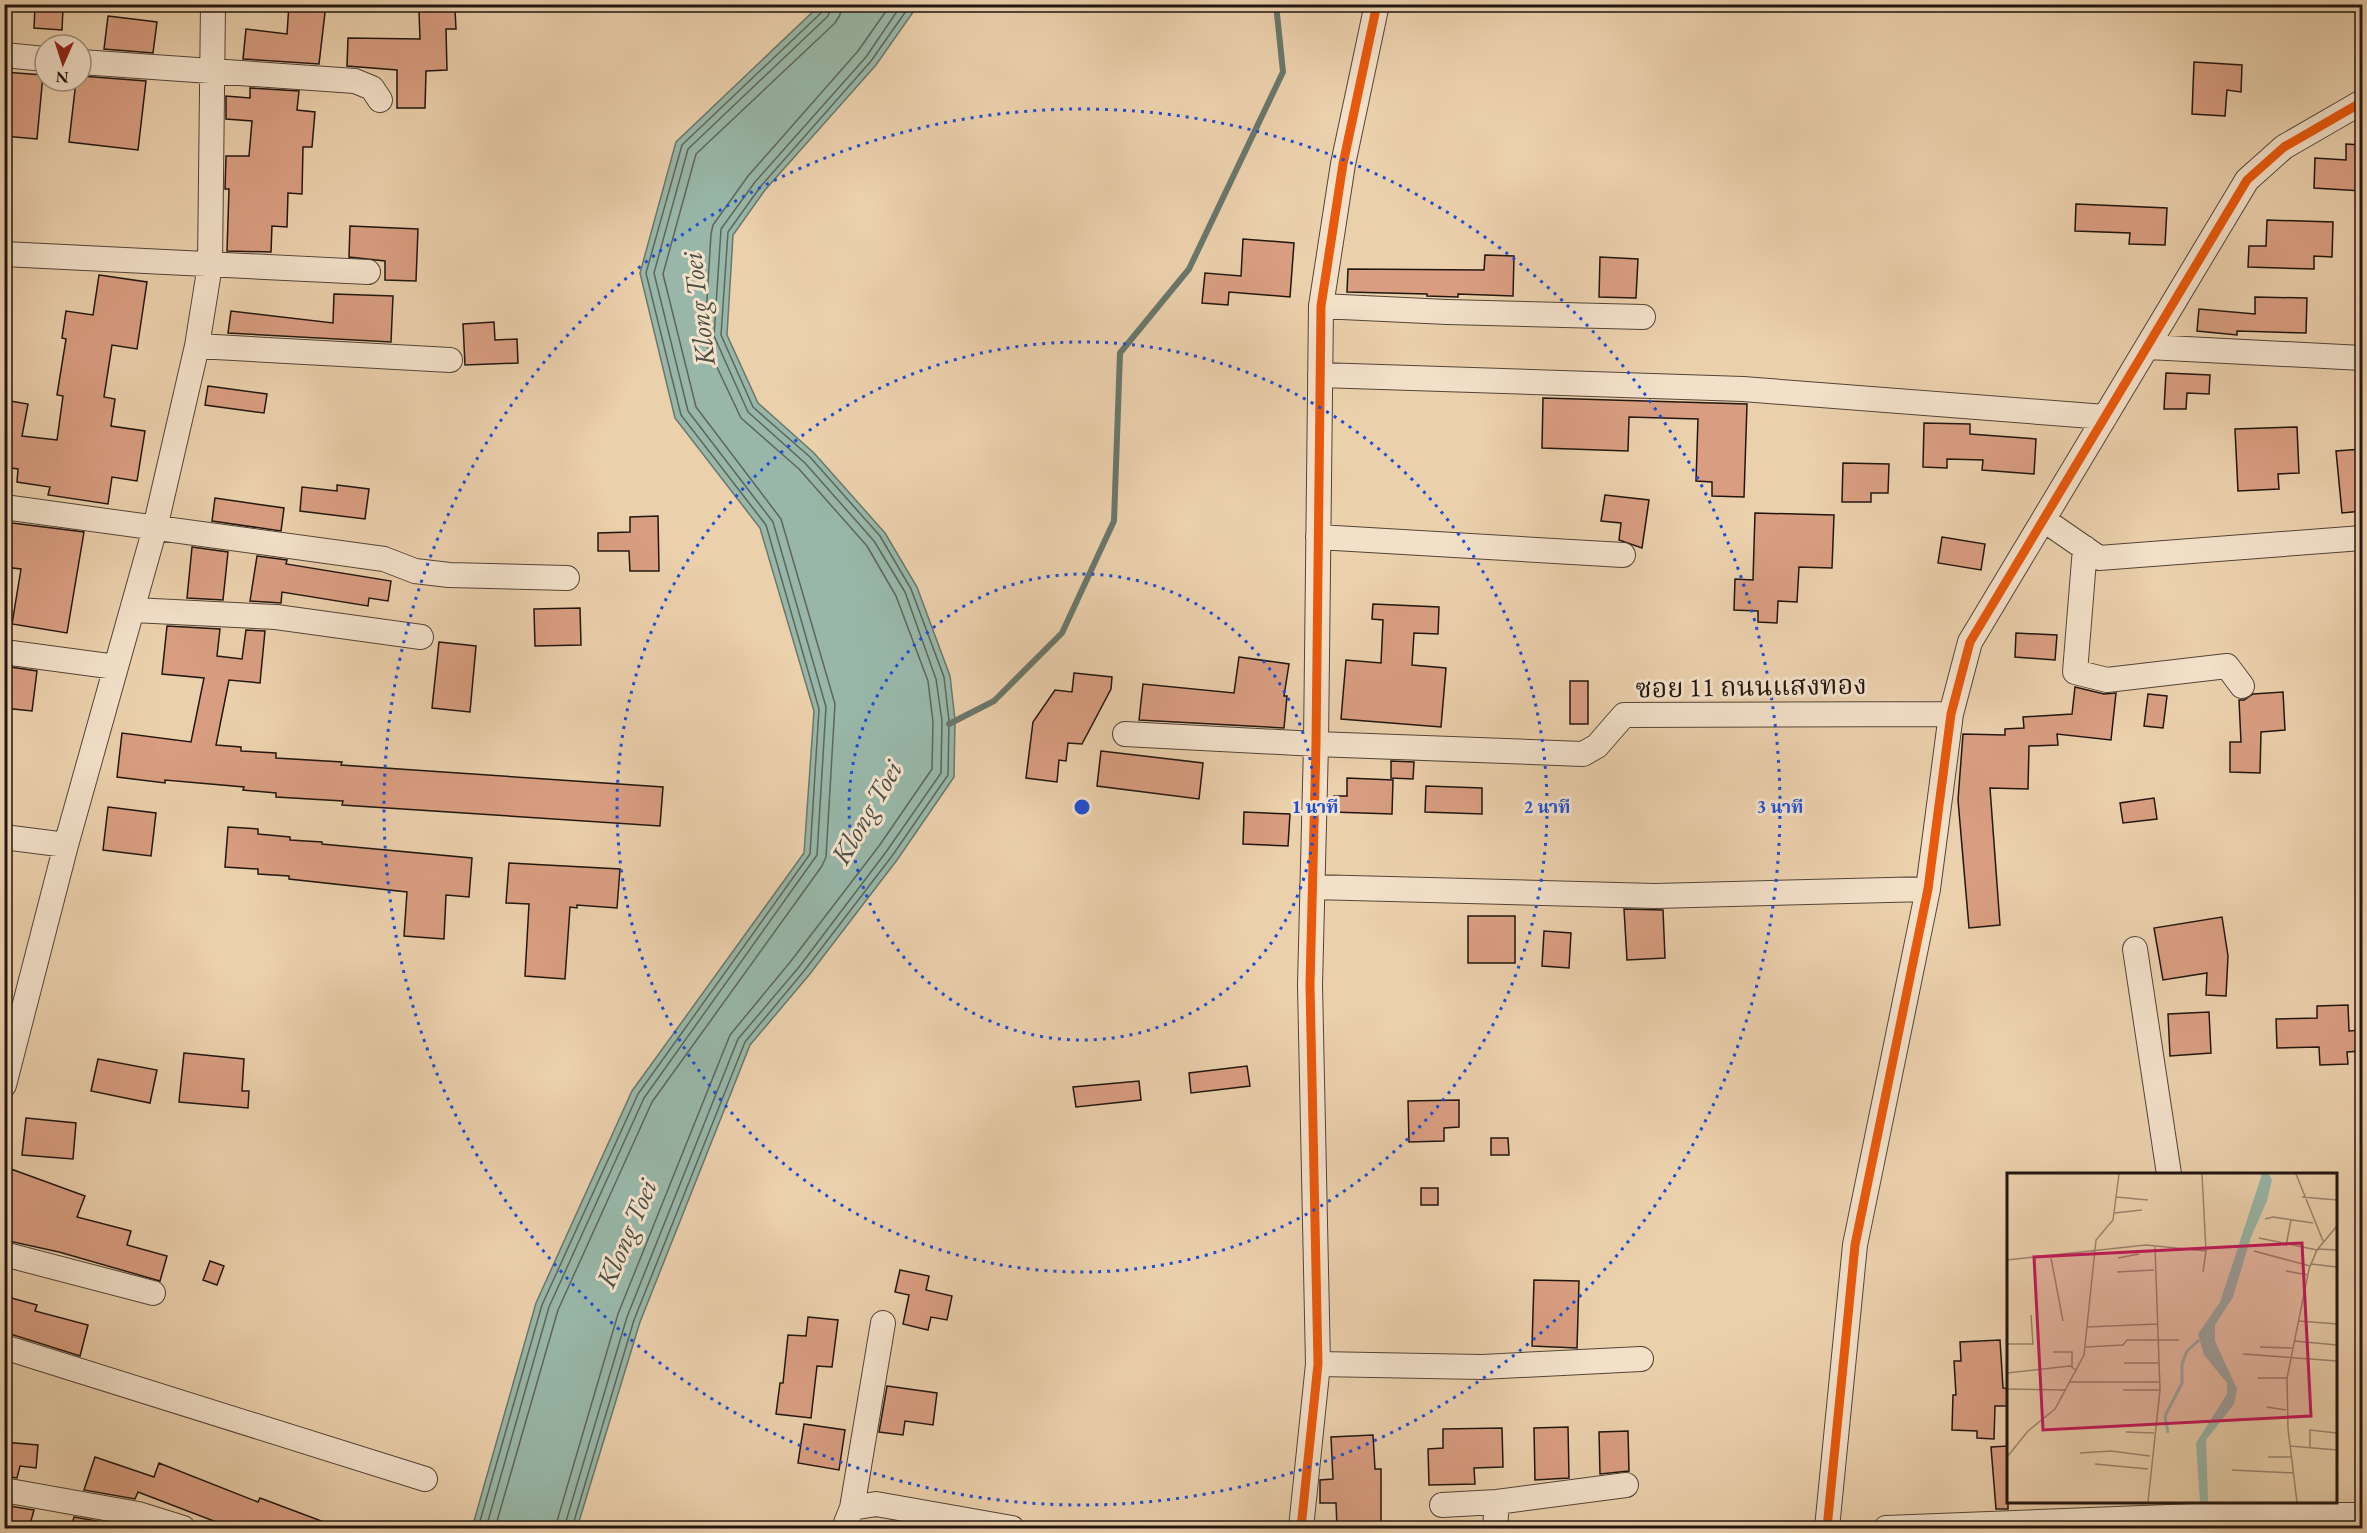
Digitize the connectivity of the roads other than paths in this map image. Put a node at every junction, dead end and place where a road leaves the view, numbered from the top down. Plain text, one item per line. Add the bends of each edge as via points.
1 (213, 4) edge
2 (1377, 4) edge
3 (4, 55) edge
4 (33, 58) edge
5 (93, 63) edge
6 (213, 70) junction
7 (381, 100) dead end
8 (2362, 102) edge
9 (4, 254) edge
10 (210, 265) junction
11 (368, 272) dead end
12 (1321, 306) junction
13 (1642, 317) dead end
14 (197, 346) junction
15 (2148, 347) junction
16 (2362, 358) edge
17 (450, 360) dead end
18 (1320, 375) junction
19 (2105, 417) junction
20 (4, 507) edge
21 (2044, 520) junction
22 (155, 528) junction
23 (1318, 537) junction
24 (2362, 538) edge
25 (2085, 548) junction
26 (1623, 555) dead end
27 (567, 578) dead end
28 (133, 609) junction
29 (421, 637) dead end
30 (4, 652) edge
31 (116, 667) junction
32 (2242, 686) dead end
33 (1951, 714) junction
34 (1125, 734) dead end
35 (1316, 744) junction
36 (4, 837) edge
37 (66, 845) junction
38 (1312, 888) junction
39 (1928, 889) junction
40 (2135, 949) dead end
41 (4, 1085) edge
42 (2169, 1173) edge
43 (4, 1254) edge
44 (153, 1293) dead end
45 (884, 1323) dead end
46 (4, 1347) edge
47 (1641, 1359) dead end
48 (1318, 1364) junction
49 (425, 1479) dead end
50 (1626, 1485) dead end
51 (4, 1490) edge
52 (1497, 1502) junction
53 (1442, 1505) dead end
54 (2219, 1508) edge
55 (2362, 1515) edge
56 (848, 1518) edge
57 (137, 1521) edge
58 (183, 1528) edge
59 (1012, 1528) edge
60 (1301, 1528) edge
61 (1495, 1528) edge
62 (1827, 1528) edge
63 (1886, 1528) edge

1 - 6 street
2 - 12 street via 1343,164
3 - 4 street
5 - 6 street
6 - 7 street via 356,81 372,88
6 - 10 street
8 - 15 street via 2284,147 2247,180
9 - 10 street
10 - 11 street
10 - 14 street
12 - 13 street
12 - 18 street
14 - 17 street
14 - 22 street
15 - 16 street
15 - 19 street
18 - 19 street via 1743,389
18 - 23 street
19 - 21 street
20 - 22 street
21 - 25 street
21 - 33 street via 1970,642
22 - 27 street via 384,559 415,571
22 - 28 street
23 - 26 street
23 - 35 street
24 - 25 street via 2099,558
25 - 32 street via 2075,672 2107,680 2227,666
28 - 29 street via 276,617
28 - 31 street
30 - 31 street
31 - 37 street
33 - 35 street, ซอย 11 ถนนแสงทอง via 1624,715 1597,746 1583,754
33 - 39 street
34 - 35 street, ซอย 11 ถนนแสงทอง
35 - 38 street
36 - 37 street
37 - 41 street
38 - 39 street via 1655,896
38 - 48 street via 1310,996
39 - 62 street via 1855,1245
40 - 42 street
43 - 44 street
45 - 56 street
46 - 49 street
47 - 48 street via 1482,1367
48 - 60 street
50 - 52 street
51 - 57 street
52 - 53 street
52 - 61 street
54 - 55 street
54 - 63 street
56 - 59 street via 876,1504
57 - 58 street

